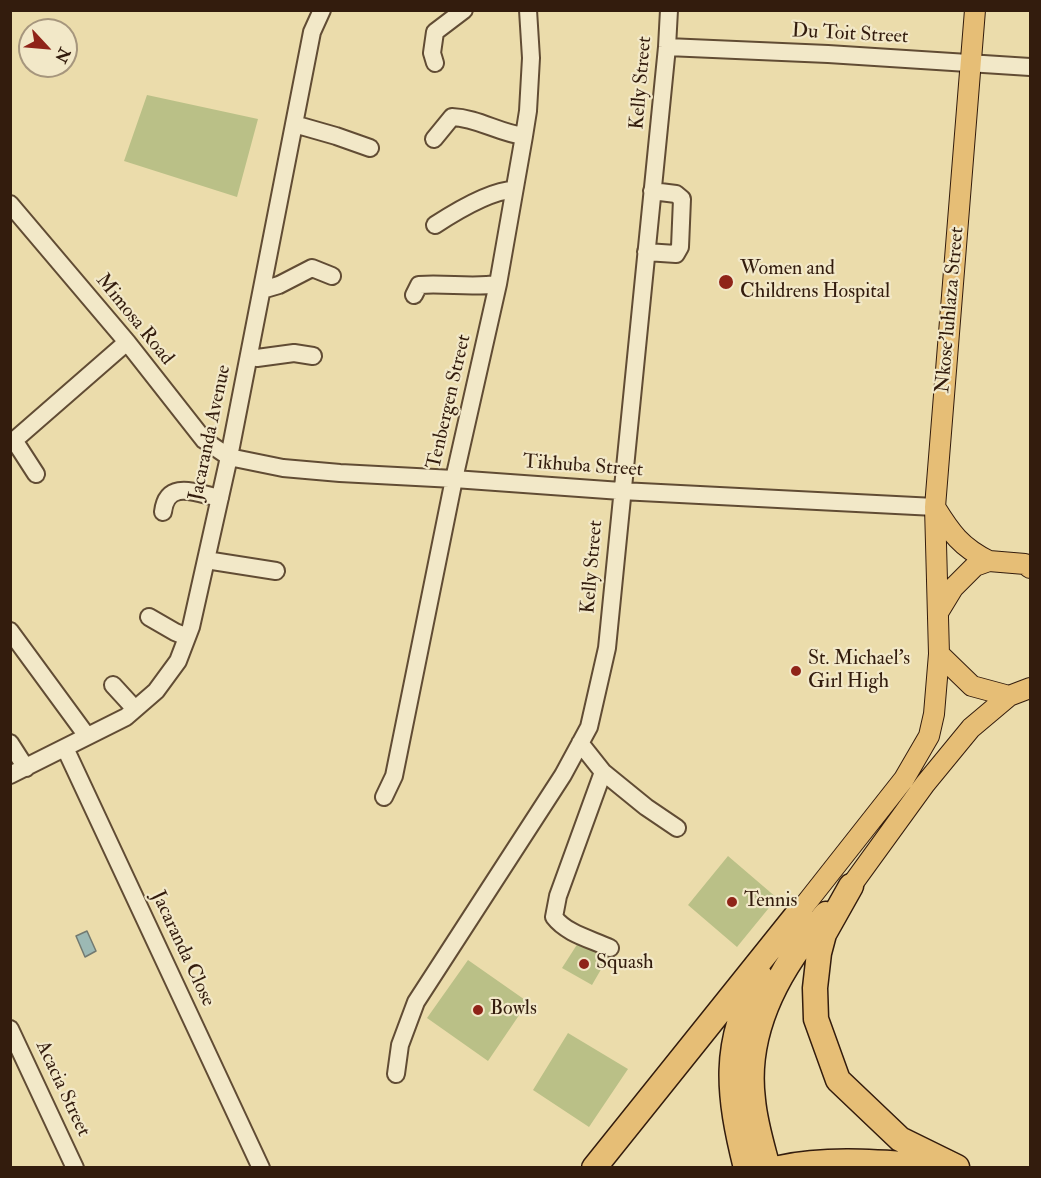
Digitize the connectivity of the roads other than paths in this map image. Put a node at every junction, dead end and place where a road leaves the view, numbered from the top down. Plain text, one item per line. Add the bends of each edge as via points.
1 (322, 10) edge
2 (464, 10) edge
3 (528, 10) edge
4 (669, 10) edge
5 (975, 10) edge
6 (667, 47) junction
7 (435, 63) dead end
8 (971, 63) junction
9 (1030, 67) edge
10 (294, 124) junction
11 (524, 136) junction
12 (434, 139) dead end
13 (370, 148) dead end
14 (514, 190) junction
15 (652, 191) junction
16 (13, 213) edge
17 (435, 225) dead end
18 (646, 252) junction
19 (332, 276) dead end
20 (498, 284) junction
21 (262, 290) junction
22 (414, 295) dead end
23 (127, 342) junction
24 (249, 356) junction
25 (313, 356) dead end
26 (12, 442) edge
27 (229, 457) junction
28 (36, 474) dead end
29 (454, 478) junction
30 (621, 491) junction
31 (220, 498) junction
32 (935, 507) junction
33 (163, 512) dead end
34 (206, 560) junction
35 (989, 561) junction
36 (1030, 568) edge
37 (276, 571) dead end
38 (939, 611) junction
39 (149, 617) dead end
40 (10, 631) edge
41 (187, 637) junction
42 (939, 654) junction
43 (112, 685) dead end
44 (1030, 688) edge
45 (1010, 696) junction
46 (135, 709) junction
47 (87, 736) junction
48 (10, 742) edge
49 (580, 743) junction
50 (64, 748) junction
51 (26, 768) junction
52 (603, 772) junction
53 (10, 775) edge
54 (384, 797) dead end
55 (677, 828) dead end
56 (851, 885) junction
57 (800, 911) junction
58 (610, 948) dead end
59 (720, 1010) junction
60 (10, 1029) edge
61 (396, 1074) dead end
62 (787, 1166) edge
63 (75, 1167) edge
64 (261, 1167) edge
65 (579, 1167) edge
66 (594, 1167) edge
67 (746, 1167) edge
68 (768, 1167) edge
69 (958, 1167) edge

1 - 10 street, Jacaranda Avenue via 312,32
2 - 7 street via 435,32
3 - 11 street, Tenbergen Street via 531,58
4 - 6 street, Kelly Street
5 - 8 main road, Nkose'luhlaza Street
6 - 8 street, Du Toit Street
6 - 15 street, Kelly Street
8 - 9 street, Du Toit Street
8 - 32 main road, Nkose'luhlaza Street
10 - 13 street
10 - 21 street, Jacaranda Avenue
11 - 12 street via 452,117
11 - 14 street, Tenbergen Street
14 - 17 street via 493,195
14 - 20 street, Tenbergen Street
15 - 18 street, Kelly Street
15 - 18 street via 676,194 682,199 680,247 676,254
16 - 23 street, Mimosa Road
18 - 30 street, Kelly Street
19 - 21 street via 312,268
20 - 22 street via 419,285
20 - 29 street, Tenbergen Street
21 - 24 street, Jacaranda Avenue
23 - 26 street
23 - 27 street, Mimosa Road via 204,440
24 - 25 street via 294,352
24 - 27 street, Jacaranda Avenue
26 - 28 street
27 - 29 street, Tikhuba Street via 284,468
27 - 31 street, Jacaranda Avenue
29 - 30 street, Tikhuba Street
29 - 54 street, Tenbergen Street via 394,776
30 - 32 street, Tikhuba Street
30 - 49 street, Kelly Street via 607,648 589,727
31 - 33 street via 184,490 172,493 164,502
31 - 34 street, Jacaranda Avenue
32 - 35 main road via 958,541
32 - 38 main road, Nkose'luhlaza Street
34 - 37 street
34 - 41 street, Jacaranda Avenue
35 - 36 main road via 1026,564
35 - 38 main road via 963,576
38 - 42 main road, Nkose'luhlaza Street
39 - 41 street
40 - 47 street
41 - 46 street, Jacaranda Avenue via 178,661 156,691
42 - 45 main road via 972,686
42 - 57 main road, Nkose'luhlaza Street via 934,714 920,753
43 - 46 street
44 - 45 main road
45 - 56 main road via 971,728
46 - 47 street, Jacaranda Avenue
47 - 50 street, Jacaranda Avenue
48 - 51 street
49 - 52 street
49 - 61 street, Kelly Street via 416,1002 399,1045
50 - 51 street, Jacaranda Avenue
50 - 64 street, Jacaranda Close
51 - 53 street, Jacaranda Avenue
52 - 55 street
52 - 58 street via 554,917 572,933
56 - 68 highway via 809,933 774,989 761,1019 751,1073 753,1101
56 - 69 highway via 824,934 815,988 816,1020 838,1080 900,1139
57 - 59 highway
57 - 67 highway via 756,982 741,1014 734,1042 730,1074
59 - 65 highway
59 - 66 highway
60 - 63 street, Acacia Street
62 - 69 highway via 878,1163

